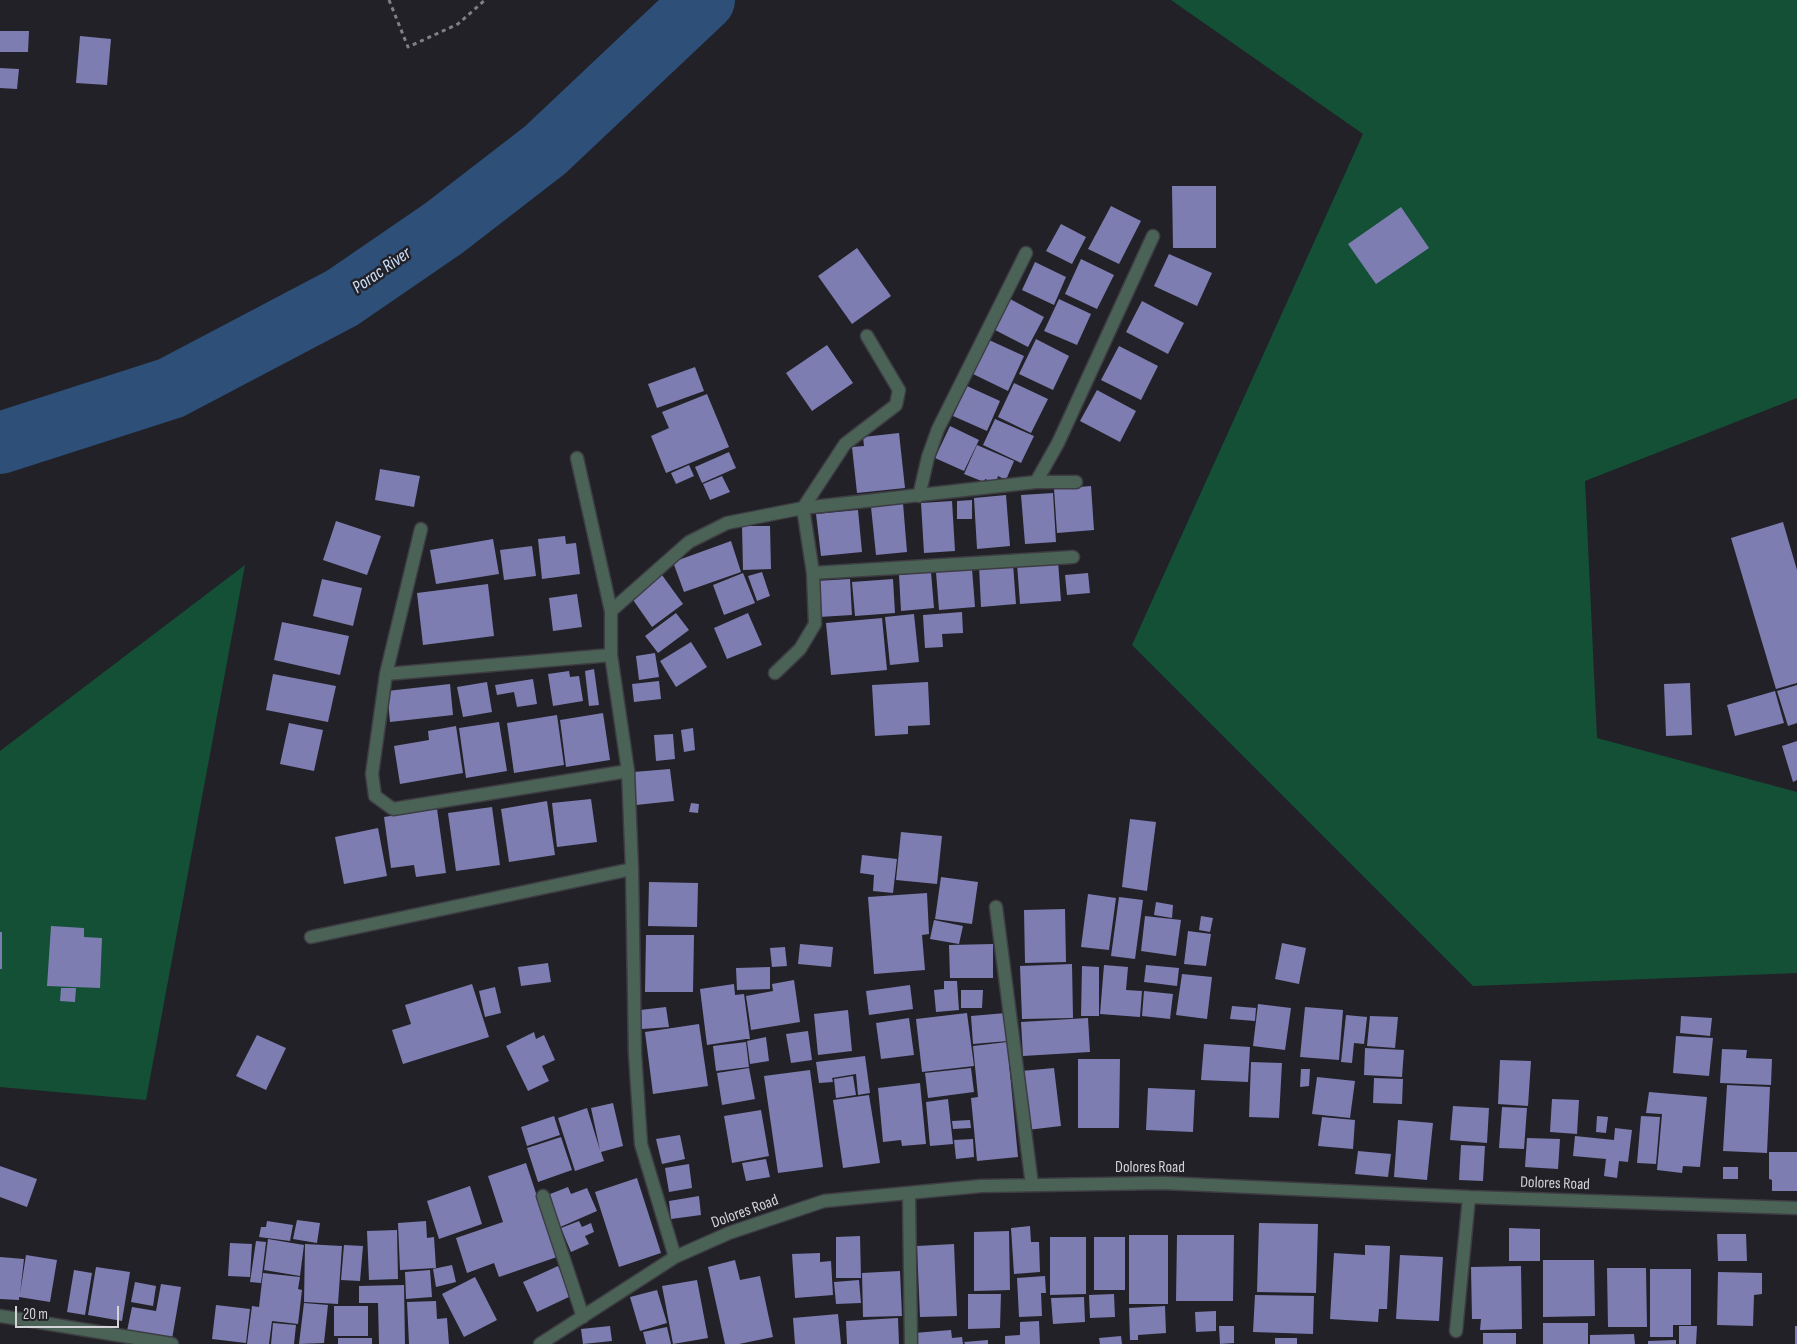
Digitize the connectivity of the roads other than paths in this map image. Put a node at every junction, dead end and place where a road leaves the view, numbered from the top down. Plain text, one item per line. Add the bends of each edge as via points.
1 (1153, 236) dead end
2 (1026, 253) dead end
3 (867, 336) dead end
4 (577, 458) dead end
5 (1036, 482) junction
6 (1076, 482) dead end
7 (919, 496) junction
8 (803, 508) junction
9 (421, 529) dead end
10 (1073, 557) dead end
11 (813, 572) junction
12 (611, 611) junction
13 (611, 655) junction
14 (775, 673) dead end
15 (386, 674) junction
16 (628, 771) junction
17 (632, 869) junction
18 (996, 907) dead end
19 (311, 937) dead end
20 (1032, 1185) junction
21 (909, 1194) junction
22 (543, 1196) dead end
23 (1469, 1197) junction
24 (1797, 1208) edge
25 (675, 1257) junction
26 (0, 1316) edge
27 (583, 1317) junction
28 (1456, 1331) dead end
29 (172, 1344) edge
30 (540, 1344) edge
31 (911, 1344) edge

1 - 5 street via 1058,443
2 - 7 street via 938,430
3 - 8 street via 899,390 896,405 845,444
4 - 12 street
5 - 6 street
5 - 7 street
7 - 8 street
8 - 11 street
8 - 12 street via 727,523 689,542
9 - 15 street
10 - 11 street
11 - 14 street via 816,624 800,649
12 - 13 street
13 - 15 street
13 - 16 street
15 - 16 street via 372,774 375,796 393,809
16 - 17 street
17 - 19 street
17 - 25 street via 635,1054 641,1144
18 - 20 street
20 - 21 street, Dolores Road via 981,1186
20 - 23 street, Dolores Road via 1163,1183
21 - 25 street, Dolores Road via 824,1200 729,1233
21 - 31 street
22 - 27 street
23 - 24 street, Dolores Road
23 - 28 street
25 - 27 street, Dolores Road
26 - 29 street
27 - 30 street, Dolores Road

